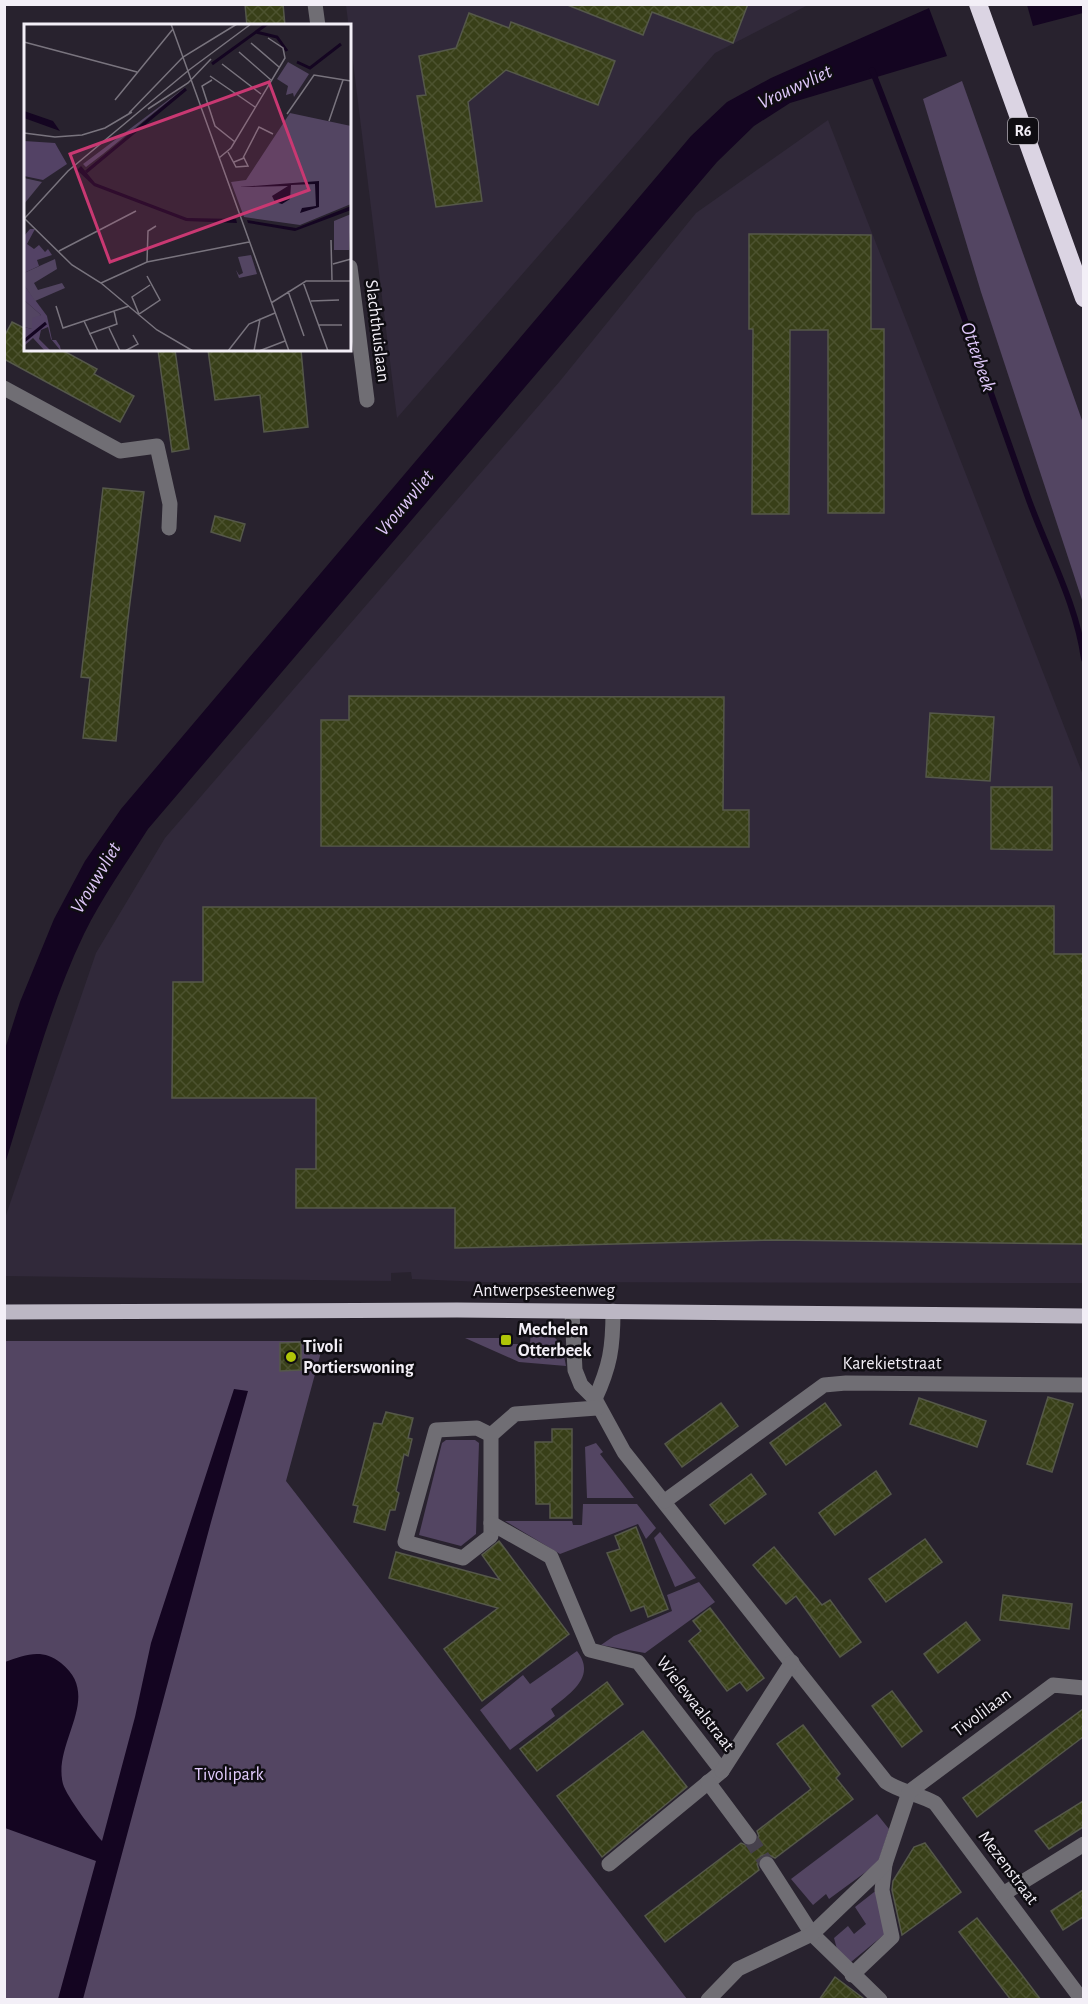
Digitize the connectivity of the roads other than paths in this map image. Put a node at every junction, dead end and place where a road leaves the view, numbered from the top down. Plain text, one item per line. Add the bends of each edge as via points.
1 (315, 4) edge
2 (978, 4) edge
3 (318, 24) edge
4 (351, 275) edge
5 (1083, 298) edge
6 (4, 388) edge
7 (367, 400) dead end
8 (169, 528) dead end
9 (613, 1311) junction
10 (4, 1312) edge
11 (572, 1312) junction
12 (1083, 1316) edge
13 (1083, 1385) edge
14 (596, 1404) junction
15 (491, 1435) junction
16 (665, 1501) junction
17 (491, 1523) junction
18 (792, 1662) junction
19 (1083, 1688) edge
20 (722, 1771) junction
21 (708, 1782) junction
22 (909, 1792) junction
23 (749, 1837) tunnel mouth
24 (1083, 1844) edge
25 (609, 1864) dead end
26 (767, 1864) tunnel mouth
27 (885, 1864) junction
28 (1003, 1894) junction
29 (812, 1934) junction
30 (852, 1975) junction
31 (708, 2000) edge
32 (880, 2000) edge
33 (1082, 2000) edge

1 - 3 street
2 - 5 highway, R6
4 - 7 street, Slachthuislaan
6 - 8 street via 120,451 157,446 170,504
9 - 11 main road, Antwerpsesteenweg
9 - 12 main road, Antwerpsesteenweg
9 - 14 street via 608,1369
10 - 11 main road, Antwerpsesteenweg
11 - 14 street via 574,1370
13 - 16 street, Karekietstraat via 824,1385
14 - 15 street via 515,1414
14 - 16 street via 624,1452
15 - 17 street
15 - 17 street via 477,1428 436,1430 405,1542 463,1558 491,1536
16 - 18 street
17 - 20 street, Wielewaalstraat via 551,1557 590,1650 638,1662
18 - 20 street, Wielewaalstraat
18 - 22 street, Mezenstraat via 886,1782
19 - 22 street, Tivolilaan via 1053,1685
20 - 21 street, Wielewaalstraat
21 - 23 street
21 - 25 street, Wielewaalstraat
22 - 27 street
22 - 28 street, Mezenstraat via 935,1803
24 - 28 street
26 - 29 street
27 - 29 street
27 - 30 street via 882,1890 892,1937
28 - 33 street, Mezenstraat
29 - 30 street
29 - 31 street via 738,1969
30 - 32 street

